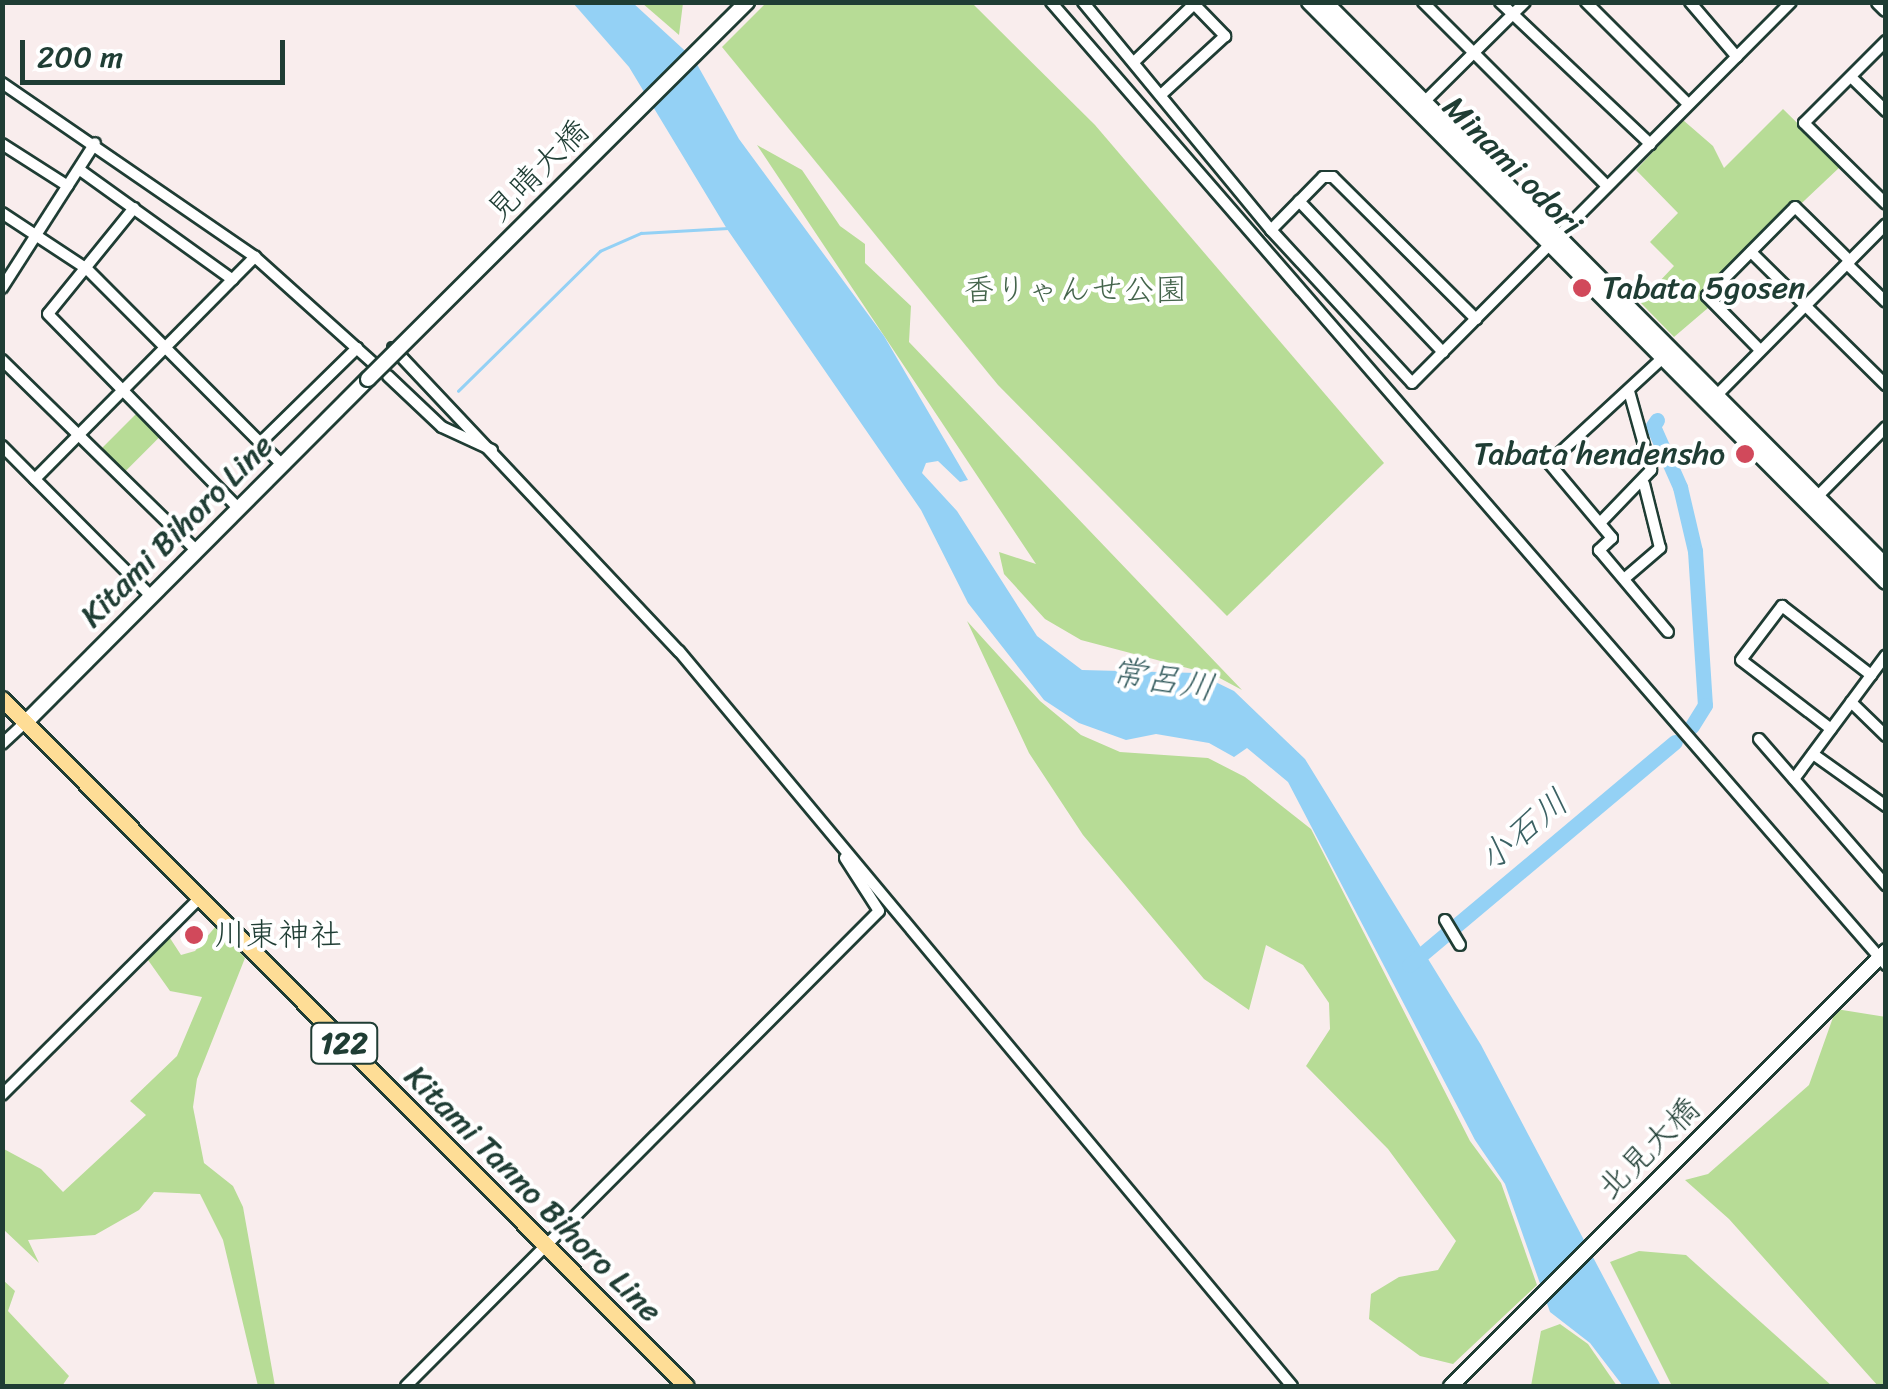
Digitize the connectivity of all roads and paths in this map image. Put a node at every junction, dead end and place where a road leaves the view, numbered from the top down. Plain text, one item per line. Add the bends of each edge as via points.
1 (747, 2) edge
2 (1051, 2) edge
3 (1084, 2) edge
4 (1309, 2) edge
5 (1325, 2) edge
6 (1423, 2) edge
7 (1500, 2) edge
8 (1525, 2) edge
9 (1586, 2) edge
10 (1690, 2) edge
11 (1791, 2) edge
12 (1879, 2) edge
13 (1886, 9) edge
14 (1512, 16) junction
15 (1886, 42) edge
16 (1474, 53) junction
17 (1737, 57) junction
18 (1134, 62) junction
19 (1851, 77) junction
20 (2, 83) edge
21 (1163, 92) junction
22 (1688, 104) junction
23 (1421, 105) junction
24 (1886, 112) edge
25 (95, 143) junction
26 (2, 144) edge
27 (1650, 144) junction
28 (80, 170) junction
29 (68, 186) junction
30 (1607, 186) junction
31 (1299, 200) junction
32 (1886, 204) edge
33 (134, 208) junction
34 (2, 213) edge
35 (1886, 224) edge
36 (1271, 230) junction
37 (36, 235) junction
38 (1554, 240) junction
39 (1751, 252) junction
40 (256, 258) junction
41 (1849, 262) junction
42 (86, 269) junction
43 (7, 270) edge
44 (233, 280) junction
45 (2, 288) edge
46 (1886, 302) edge
47 (1806, 306) junction
48 (1476, 318) junction
49 (391, 346) dead end
50 (165, 348) junction
51 (357, 348) junction
52 (1760, 350) junction
53 (1443, 352) junction
54 (1667, 354) junction
55 (2, 360) edge
56 (373, 362) dead end
57 (388, 376) dead end
58 (368, 379) joint
59 (1886, 385) edge
60 (1629, 390) junction
61 (122, 392) junction
62 (1713, 400) junction
63 (1886, 427) edge
64 (78, 434) junction
65 (260, 443) junction
66 (2, 446) edge
67 (494, 451) junction
68 (281, 464) junction
69 (35, 478) junction
70 (1644, 484) junction
71 (1812, 501) junction
72 (238, 508) junction
73 (1600, 523) junction
74 (196, 550) junction
75 (1886, 566) edge
76 (1624, 579) junction
77 (1886, 582) edge
78 (150, 596) junction
79 (1668, 632) dead end
80 (1880, 667) edge
81 (2, 699) edge
82 (1851, 702) junction
83 (26, 722) junction
84 (1831, 729) junction
85 (1886, 736) edge
86 (1759, 740) dead end
87 (2, 744) edge
88 (1812, 754) junction
89 (1794, 779) junction
90 (1886, 806) edge
91 (842, 846) junction
92 (1886, 886) edge
93 (200, 898) junction
94 (1445, 920) dead end
95 (1460, 945) dead end
96 (1882, 958) edge
97 (2, 1095) edge
98 (548, 1248) junction
99 (406, 1386) edge
100 (686, 1386) edge
101 (1292, 1386) edge
102 (1451, 1386) edge

1 - 58 street, 見晴大橋, bridge
2 - 96 street
3 - 18 street
4 - 23 street, Minami odori
5 - 23 street, Minami odori
6 - 16 street
7 - 14 street
8 - 14 street
9 - 22 street
10 - 17 street
11 - 17 street
12 - 13 street
14 - 16 street
14 - 27 street
15 - 19 street
16 - 23 street
16 - 30 street
17 - 22 street
18 - 21 street
18 - 21 street via 1194,4 1225,36
19 - 24 street
19 - 32 street via 1804,124
20 - 25 street
21 - 36 street
22 - 27 street
23 - 38 street, Minami odori
25 - 28 street
25 - 40 street
26 - 29 street
27 - 30 street
28 - 29 street
28 - 33 street
29 - 37 street
30 - 38 street
31 - 36 street
31 - 48 street via 1323,177 1333,177
31 - 53 street
33 - 42 street
33 - 44 street
34 - 37 street
35 - 41 street
36 - 53 street via 1412,383
37 - 42 street
37 - 43 street
38 - 48 street
38 - 54 street, Minami odori
39 - 41 street via 1795,207
39 - 47 street
39 - 52 street via 1707,296
40 - 44 street
40 - 51 street
41 - 46 street
41 - 47 street
42 - 50 street
42 - 61 street via 48,314
43 - 45 street
44 - 50 street
47 - 52 street
47 - 59 street
48 - 53 street
49 - 67 street
50 - 61 street
50 - 65 street
51 - 56 street
51 - 65 street
52 - 62 street
54 - 60 street
54 - 62 street, Minami odori
55 - 64 street
57 - 67 street via 442,427
58 - 68 street, Kitami Bihoro Line
60 - 70 street via 1651,470
60 - 73 street via 1549,463
61 - 64 street
61 - 72 street
62 - 71 street, Minami odori
63 - 71 street
64 - 69 street
64 - 74 street
65 - 68 street
66 - 69 street
67 - 91 street via 644,611
68 - 72 street, Kitami Bihoro Line
69 - 78 street
70 - 73 street
70 - 76 street via 1660,548
71 - 75 street, Minami odori
71 - 77 street, Minami odori
72 - 74 street, Kitami Bihoro Line
73 - 76 street via 1612,538 1599,550
74 - 78 street, Kitami Bihoro Line
76 - 79 street
78 - 83 street, Kitami Bihoro Line
80 - 82 street
80 - 84 street via 1782,606 1741,660
81 - 83 main road, Kitami Tanno Bihoro Line / 122
82 - 84 street
82 - 85 street
83 - 87 street
83 - 93 main road, Kitami Tanno Bihoro Line / 122
84 - 88 street
86 - 89 street
88 - 89 street
88 - 90 street
89 - 92 street
91 - 98 street via 879,912
91 - 101 street
93 - 97 street
93 - 98 main road, Kitami Tanno Bihoro Line / 122
94 - 95 street
96 - 102 street, 北見大橋
98 - 99 street
98 - 100 main road, Kitami Tanno Bihoro Line / 122

